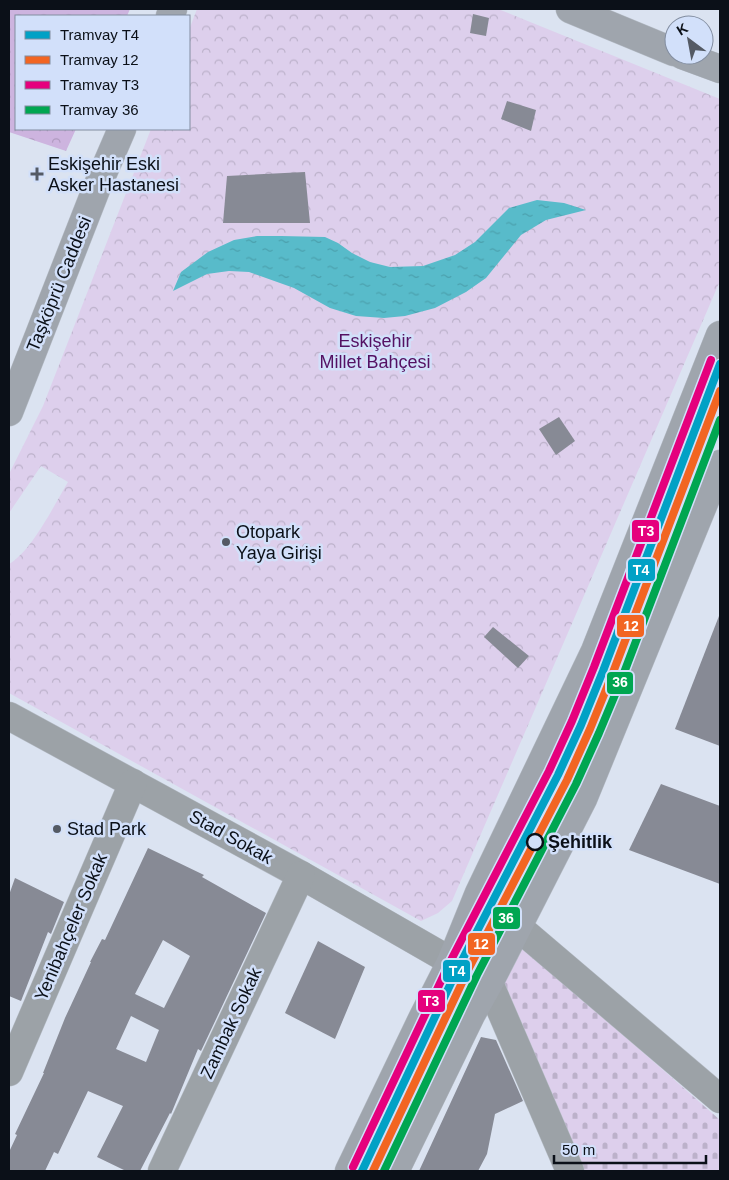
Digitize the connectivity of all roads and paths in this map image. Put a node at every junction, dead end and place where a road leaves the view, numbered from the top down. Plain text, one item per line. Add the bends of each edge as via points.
1 (570, 9) edge
2 (605, 15) edge
3 (664, 47) edge
4 (122, 130) edge
5 (720, 335) edge
6 (9, 412) edge
7 (720, 464) edge
8 (9, 716) edge
9 (133, 783) junction
10 (300, 875) junction
11 (518, 927) junction
12 (451, 962) junction
13 (489, 983) junction
14 (9, 1072) edge
15 (720, 1099) edge
16 (162, 1171) edge
17 (349, 1171) edge
18 (394, 1171) edge
19 (569, 1171) edge

1 - 2 main road
2 - 3 main road
4 - 6 main road, Taşköprü Caddesi
5 - 12 main road via 595,651 479,893
7 - 11 main road via 583,799
8 - 9 street, Stad Sokak
9 - 10 street, Stad Sokak
9 - 14 street, Yenibahçeler Sokak
10 - 12 street, Stad Sokak
10 - 16 street, Zambak Sokak
11 - 13 main road
11 - 15 street
12 - 13 street, Stad Sokak
12 - 17 main road
13 - 18 main road
13 - 19 street

